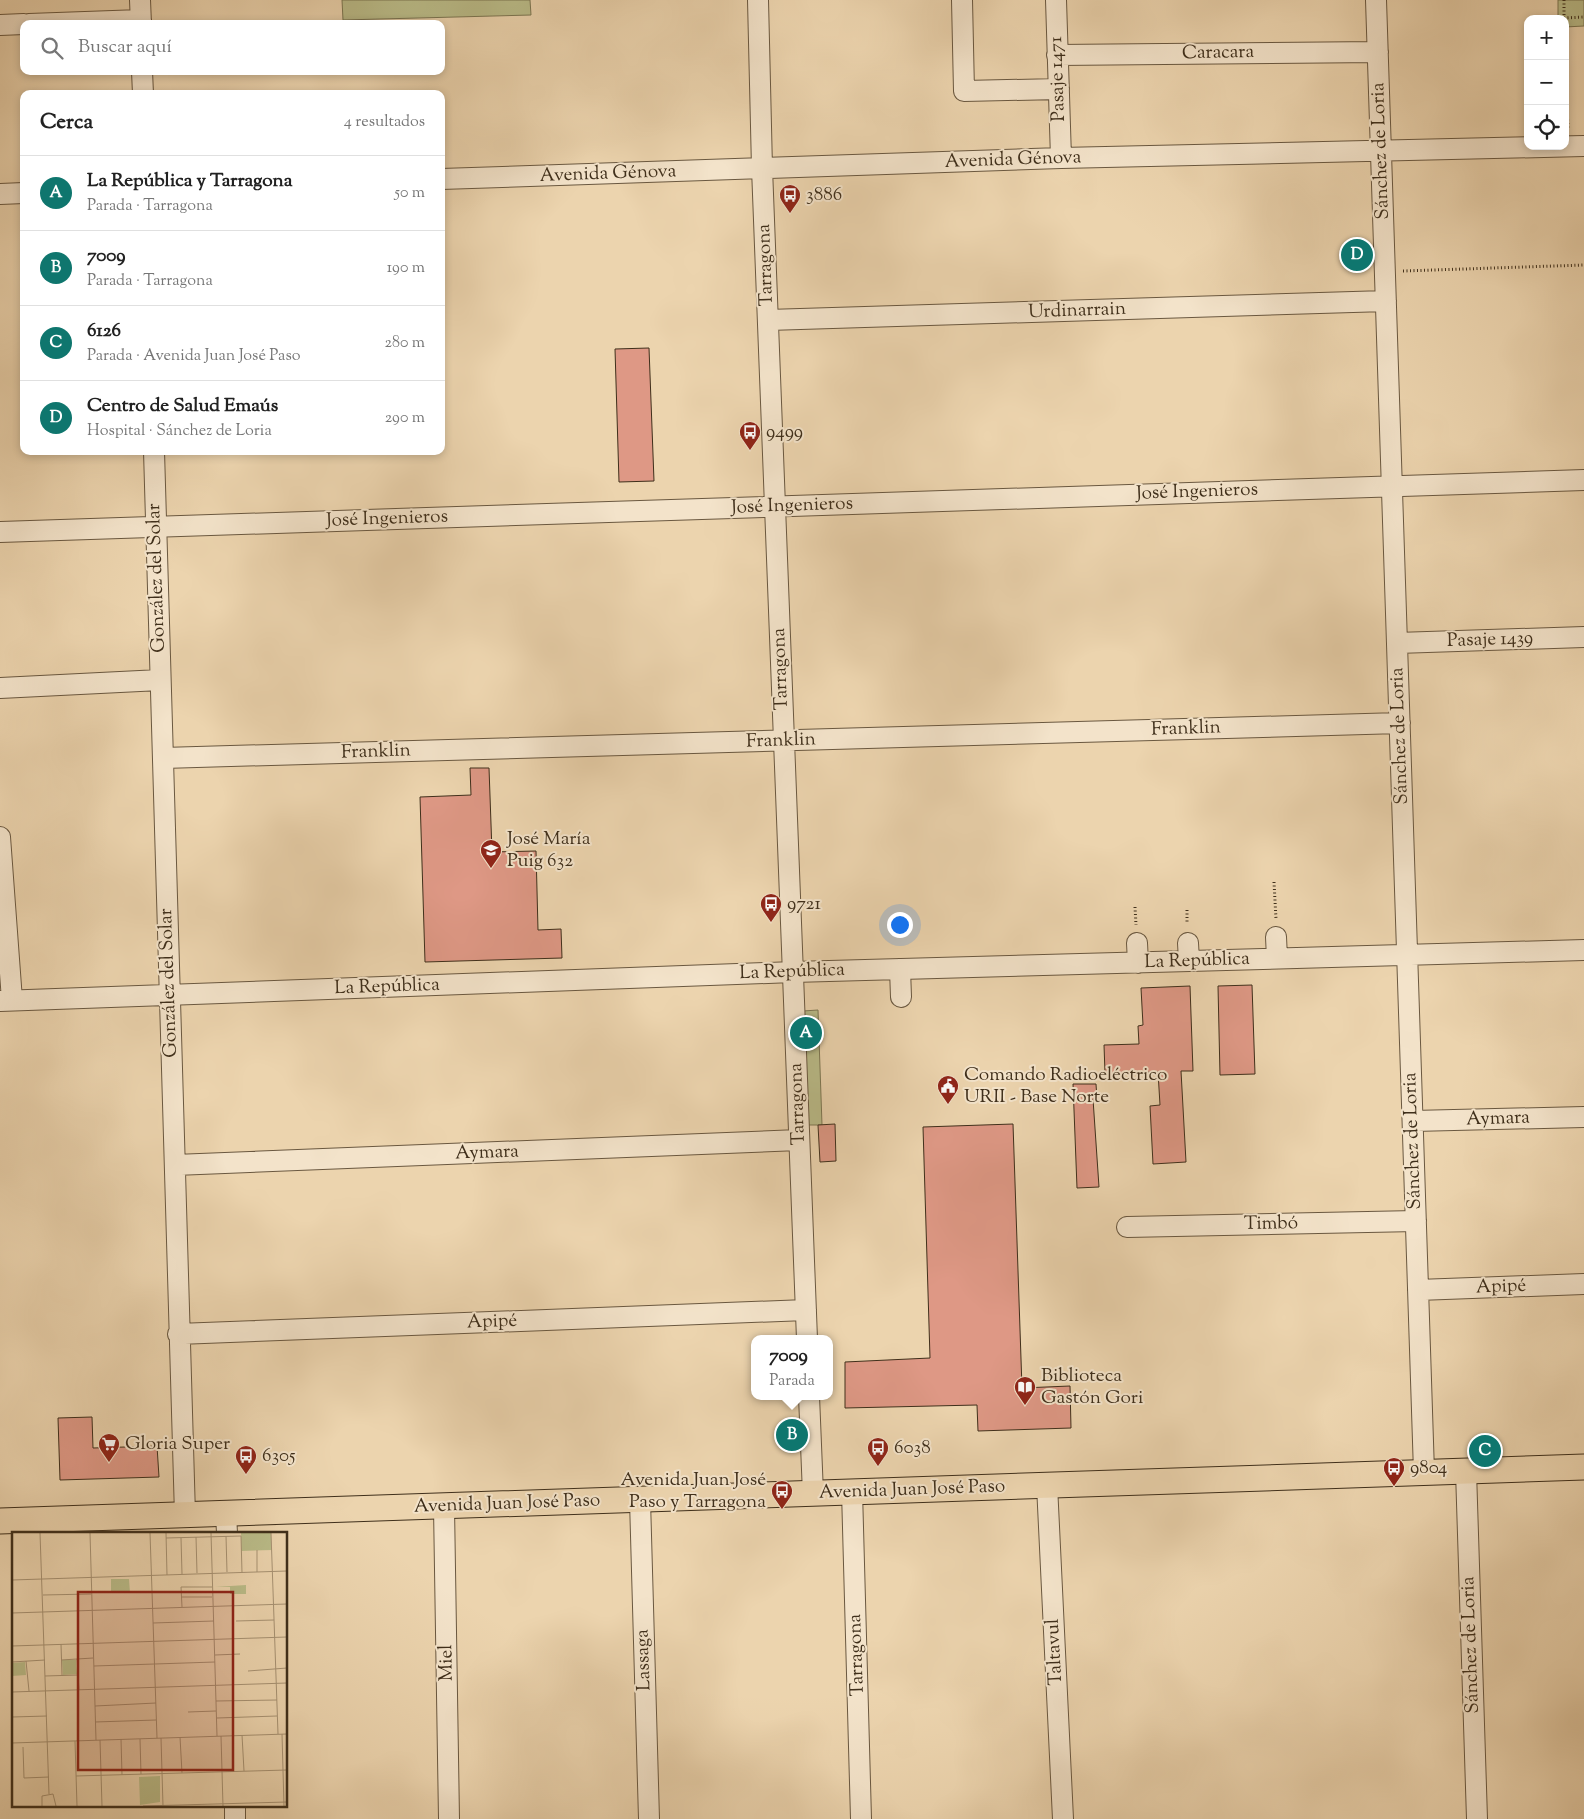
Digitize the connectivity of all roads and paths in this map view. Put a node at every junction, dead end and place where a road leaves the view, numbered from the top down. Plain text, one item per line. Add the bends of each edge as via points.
1 (140, 0) edge
2 (758, 0) edge
3 (962, 0) edge
4 (1056, 0) edge
5 (1376, 0) edge
6 (1564, 0) edge
7 (1564, 15) edge
8 (1584, 17) edge
9 (1569, 18) edge
10 (141, 20) edge
11 (20, 24) edge
12 (0, 25) edge
13 (1378, 52) junction
14 (1058, 55) junction
15 (1566, 60) edge
16 (142, 75) edge
17 (1058, 89) junction
18 (143, 90) edge
19 (1576, 146) edge
20 (1381, 150) junction
21 (1061, 158) junction
22 (762, 168) junction
23 (445, 179) edge
24 (0, 194) edge
25 (20, 194) edge
26 (1584, 265) edge
27 (1385, 272) junction
28 (1386, 301) junction
29 (768, 320) junction
30 (154, 455) edge
31 (1584, 480) edge
32 (1392, 486) junction
33 (775, 506) junction
34 (156, 527) junction
35 (0, 532) edge
36 (1584, 637) edge
37 (1397, 644) junction
38 (160, 680) junction
39 (0, 688) edge
40 (1400, 723) junction
41 (784, 740) junction
42 (163, 758) junction
43 (0, 847) edge
44 (1274, 882) dead end
45 (1276, 937) joint
46 (1584, 950) edge
47 (1407, 955) junction
48 (1278, 958) junction
49 (900, 969) junction
50 (793, 972) junction
51 (170, 995) junction
52 (901, 997) dead end
53 (6, 1000) edge
54 (1584, 1117) edge
55 (1413, 1121) junction
56 (799, 1140) junction
57 (175, 1166) junction
58 (1416, 1221) junction
59 (1127, 1227) dead end
60 (1584, 1284) edge
61 (1418, 1290) junction
62 (806, 1310) junction
63 (178, 1334) junction
64 (807, 1335) edge
65 (809, 1400) edge
66 (1584, 1467) edge
67 (1466, 1471) junction
68 (1424, 1472) junction
69 (1047, 1485) junction
70 (852, 1491) junction
71 (813, 1494) junction
72 (640, 1500) junction
73 (444, 1507) junction
74 (185, 1515) junction
75 (0, 1521) edge
76 (226, 1523) edge
77 (235, 1806) edge
78 (235, 1819) edge
79 (449, 1819) edge
80 (649, 1819) edge
81 (861, 1819) edge
82 (1062, 1819) edge
83 (1477, 1819) edge

1 - 10 street
2 - 22 street, Tarragona
3 - 17 street via 964,91
4 - 14 street, Pasaje 1471
5 - 13 street, Sánchez de Loria
6 - 7 path
8 - 9 path
11 - 12 street
13 - 14 street, Caracara
13 - 20 street, Sánchez de Loria
14 - 17 street, Pasaje 1471
15 - 19 path
16 - 18 street
17 - 21 street, Pasaje 1471
19 - 20 street, Avenida Génova
20 - 21 street, Avenida Génova
20 - 27 street, Sánchez de Loria
21 - 22 street, Avenida Génova
22 - 23 street, Avenida Génova
22 - 29 street, Tarragona
24 - 25 street
26 - 27 path
27 - 28 street, Sánchez de Loria
28 - 29 street, Urdinarrain
28 - 32 street, Sánchez de Loria
29 - 33 street, Tarragona
30 - 34 street, González del Solar
31 - 32 street, José Ingenieros
32 - 33 street, José Ingenieros
32 - 37 street, Sánchez de Loria
33 - 34 street, José Ingenieros
33 - 41 street, Tarragona
34 - 35 street, José Ingenieros
34 - 38 street, González del Solar
36 - 37 street, Pasaje 1439
37 - 40 street, Sánchez de Loria
38 - 39 street
38 - 42 street, González del Solar
40 - 41 street, Franklin
40 - 47 street, Sánchez de Loria
41 - 42 street, Franklin
41 - 50 street, Tarragona
42 - 51 street, González del Solar
43 - 53 street
44 - 45 path
45 - 48 street
46 - 47 street, La República
47 - 48 street, La República
47 - 55 street, Sánchez de Loria
48 - 49 street, La República via 1188,952 1138,953
49 - 50 street, La República
49 - 52 street
50 - 51 street, La República
50 - 56 street, Tarragona
51 - 53 street, La República
51 - 57 street, González del Solar
54 - 55 street, Aymara
55 - 58 street, Sánchez de Loria
56 - 57 street, Aymara
56 - 62 street, Tarragona
57 - 63 street, González del Solar
58 - 59 street, Timbó
58 - 61 street, Sánchez de Loria
60 - 61 street, Apipé
61 - 68 street, Sánchez de Loria
62 - 63 street, Apipé
62 - 64 street, Tarragona
63 - 74 street, González del Solar
65 - 71 street
66 - 67 main road, Avenida Juan José Paso
67 - 68 main road, Avenida Juan José Paso
67 - 83 street, Sánchez de Loria
68 - 69 main road, Avenida Juan José Paso
69 - 70 main road, Avenida Juan José Paso
69 - 82 street, Taltavul
70 - 71 main road, Avenida Juan José Paso
70 - 81 street, Tarragona
71 - 72 main road, Avenida Juan José Paso
72 - 73 main road, Avenida Juan José Paso
72 - 80 street, Lassaga
73 - 76 main road, Avenida Juan José Paso
73 - 79 street, Miel
74 - 75 main road, Avenida Juan José Paso
74 - 76 main road, Avenida Juan José Paso
77 - 78 street

